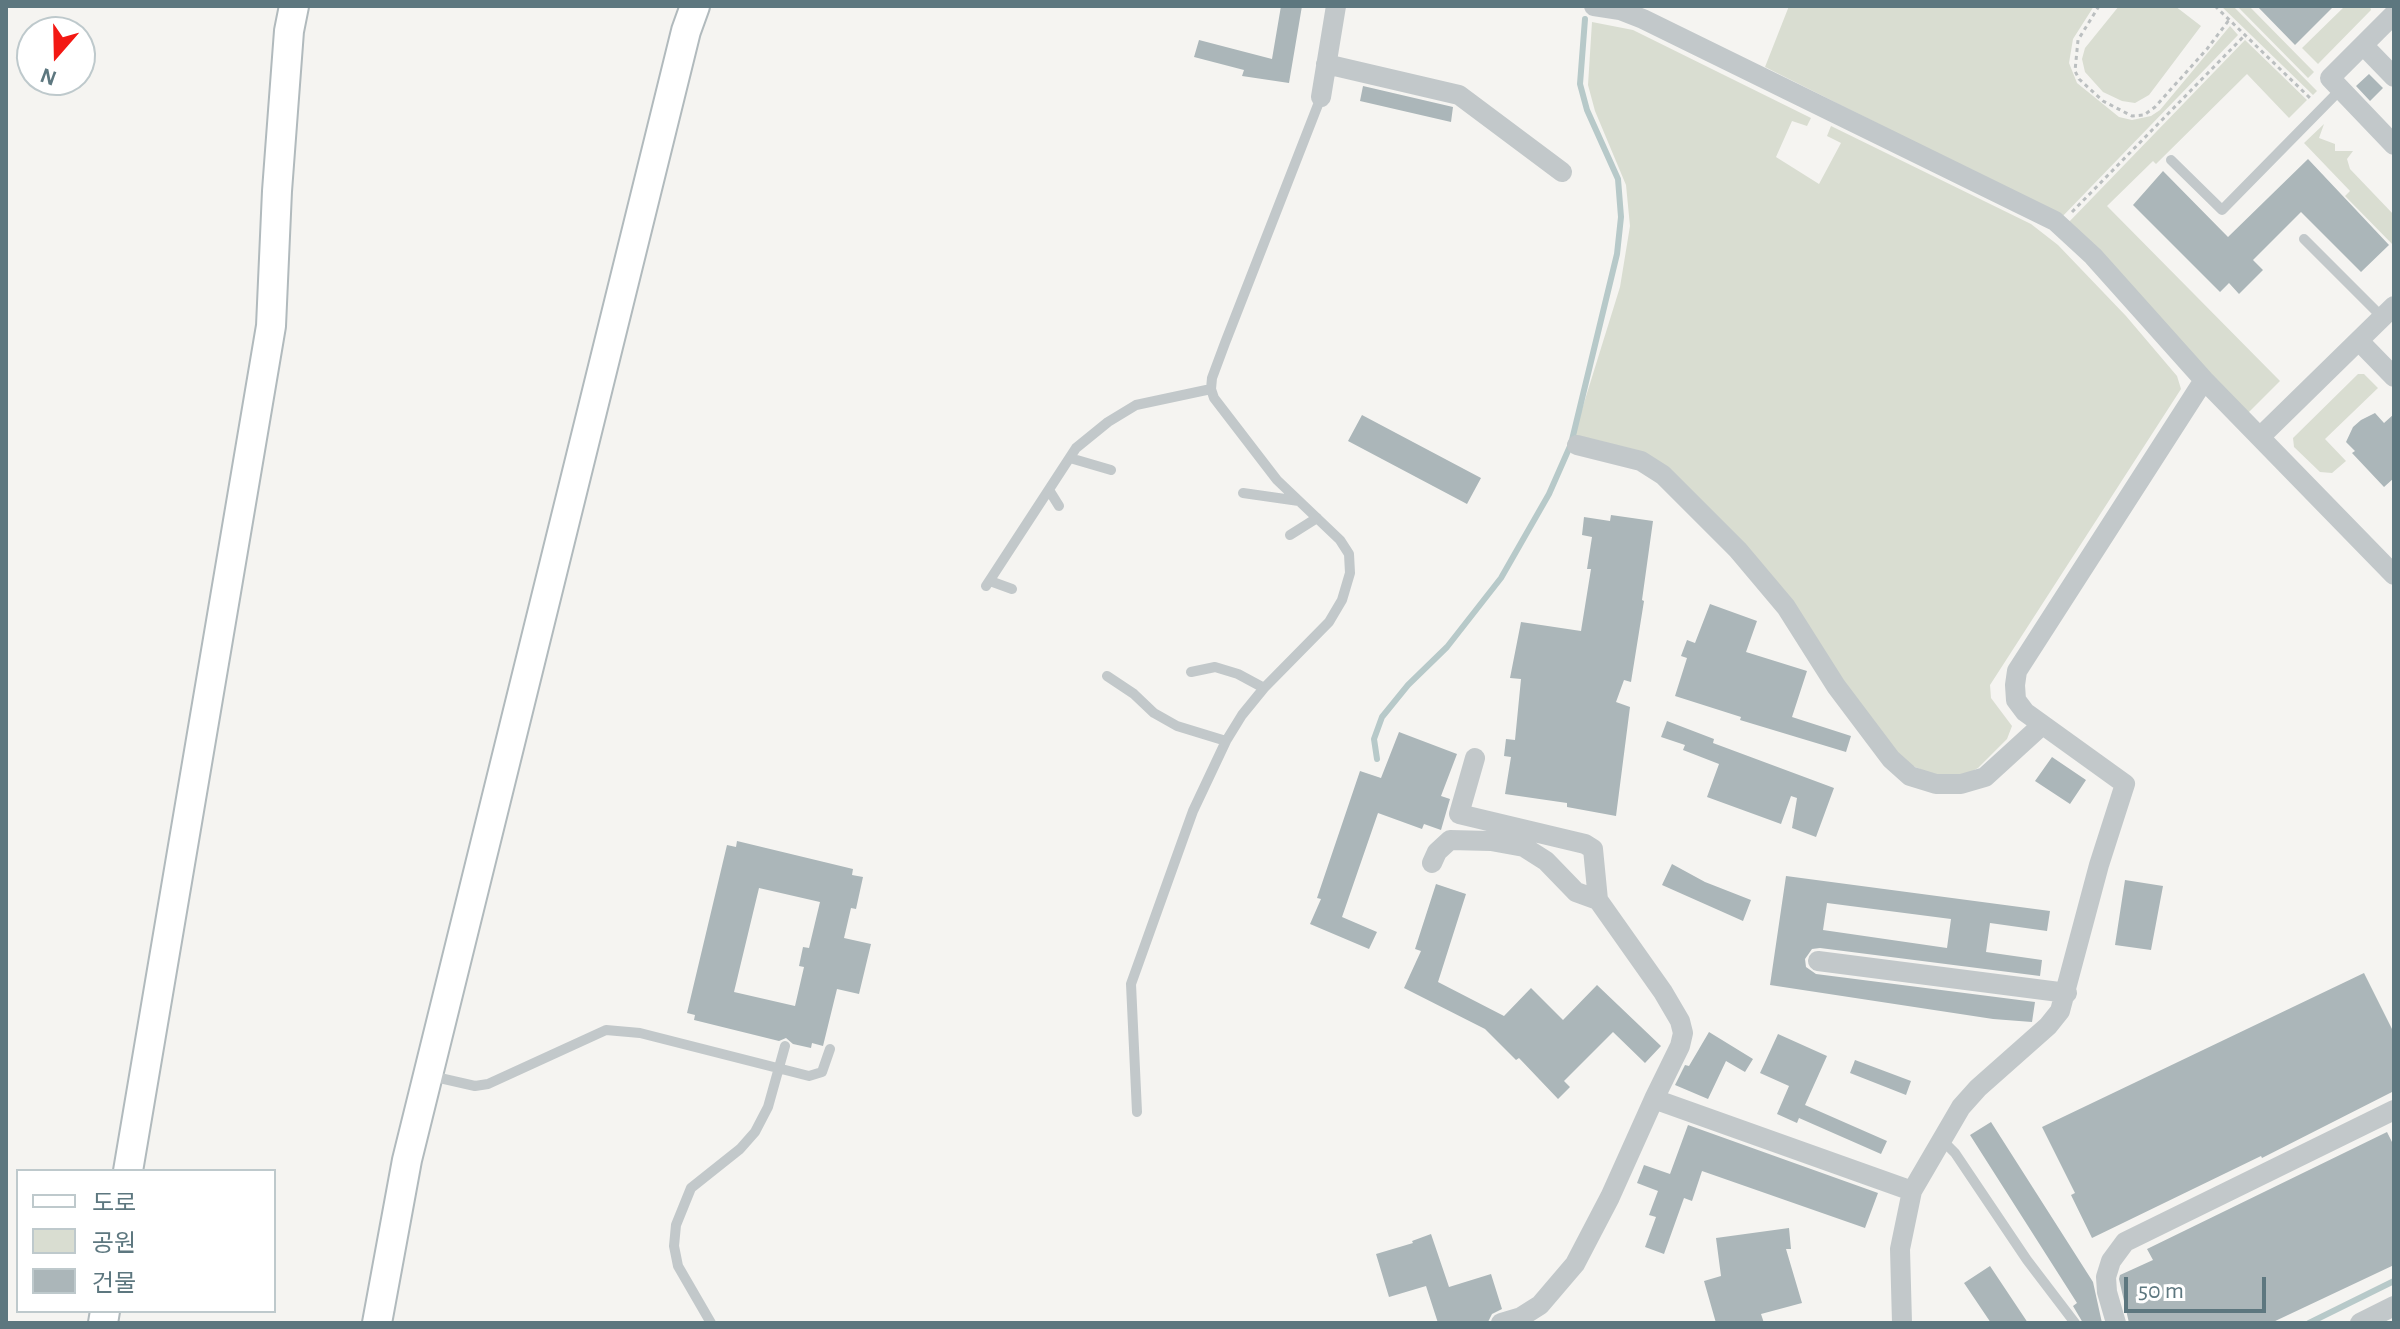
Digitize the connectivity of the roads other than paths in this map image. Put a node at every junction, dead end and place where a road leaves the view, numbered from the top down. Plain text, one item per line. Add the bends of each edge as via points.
1 (294, 6) edge
2 (695, 6) edge
3 (1336, 6) edge
4 (1594, 6) edge
5 (1621, 8) edge
6 (2394, 14) edge
7 (2363, 45) junction
8 (1326, 64) junction
9 (2394, 77) edge
10 (2341, 89) junction
11 (1321, 97) joint
12 (2394, 145) edge
13 (2171, 160) dead end
14 (1562, 172) dead end
15 (2304, 239) dead end
16 (2388, 312) edge
17 (2359, 341) junction
18 (2394, 377) edge
19 (2204, 380) junction
20 (1211, 389) junction
21 (2260, 437) junction
22 (1577, 445) dead end
23 (1070, 458) junction
24 (1111, 470) dead end
25 (1049, 490) junction
26 (1243, 493) dead end
27 (1299, 501) junction
28 (1059, 506) dead end
29 (1317, 518) junction
30 (1290, 535) dead end
31 (2394, 575) edge
32 (1012, 589) dead end
33 (1191, 672) dead end
34 (1107, 676) dead end
35 (1264, 688) junction
36 (2042, 725) junction
37 (1226, 741) junction
38 (1475, 758) dead end
39 (1432, 863) dead end
40 (1598, 900) junction
41 (1818, 961) dead end
42 (2067, 993) junction
43 (785, 1046) dead end
44 (830, 1049) dead end
45 (779, 1068) junction
46 (428, 1075) junction
47 (1654, 1099) junction
48 (2394, 1110) edge
49 (1137, 1112) dead end
50 (1941, 1139) junction
51 (128, 1169) edge
52 (1912, 1191) junction
53 (2394, 1306) edge
54 (377, 1323) edge
55 (711, 1323) edge
56 (1501, 1323) edge
57 (1902, 1323) edge
58 (2075, 1323) edge
59 (2116, 1323) edge
60 (2360, 1323) edge

1 - 51 street via 271,326
2 - 46 street
3 - 8 street
4 - 5 street
5 - 19 street via 2060,225
6 - 7 street
7 - 9 street
7 - 10 street via 2330,78
8 - 11 street
8 - 14 street via 1459,95
10 - 12 street
10 - 13 lane via 2222,210
11 - 20 lane
15 - 16 lane
16 - 17 street
17 - 18 street
17 - 21 street
19 - 21 street
19 - 36 street via 2017,671 2016,700
20 - 23 lane via 1136,405 1108,422
20 - 27 lane via 1277,480
21 - 31 street
22 - 36 street via 1641,461 1663,475 1786,607 1836,686 1910,776 1936,784 1985,777
23 - 24 lane
23 - 25 lane
25 - 28 lane
25 - 32 lane via 988,583
26 - 27 lane
27 - 29 lane
29 - 30 lane
29 - 35 lane via 1349,554 1342,600 1329,622
33 - 35 lane via 1215,667
34 - 37 lane via 1177,726
35 - 37 lane
36 - 42 street via 2125,784
37 - 49 lane via 1177,854 1131,984
38 - 40 street via 1459,814 1585,844 1596,856
39 - 40 street via 1450,840 1524,847 1576,892
40 - 47 street via 1680,1021 1680,1046
41 - 42 street
42 - 50 street via 2048,1026 1978,1088
43 - 45 lane
44 - 45 lane via 816,1075
45 - 46 lane via 606,1030 488,1084
45 - 55 lane via 755,1132 691,1188 676,1225 678,1266
46 - 54 street
47 - 52 street
47 - 56 street via 1575,1264 1540,1305
48 - 59 street via 2125,1242 2106,1277
50 - 52 street
50 - 58 lane
52 - 57 street via 1900,1249
53 - 60 street

